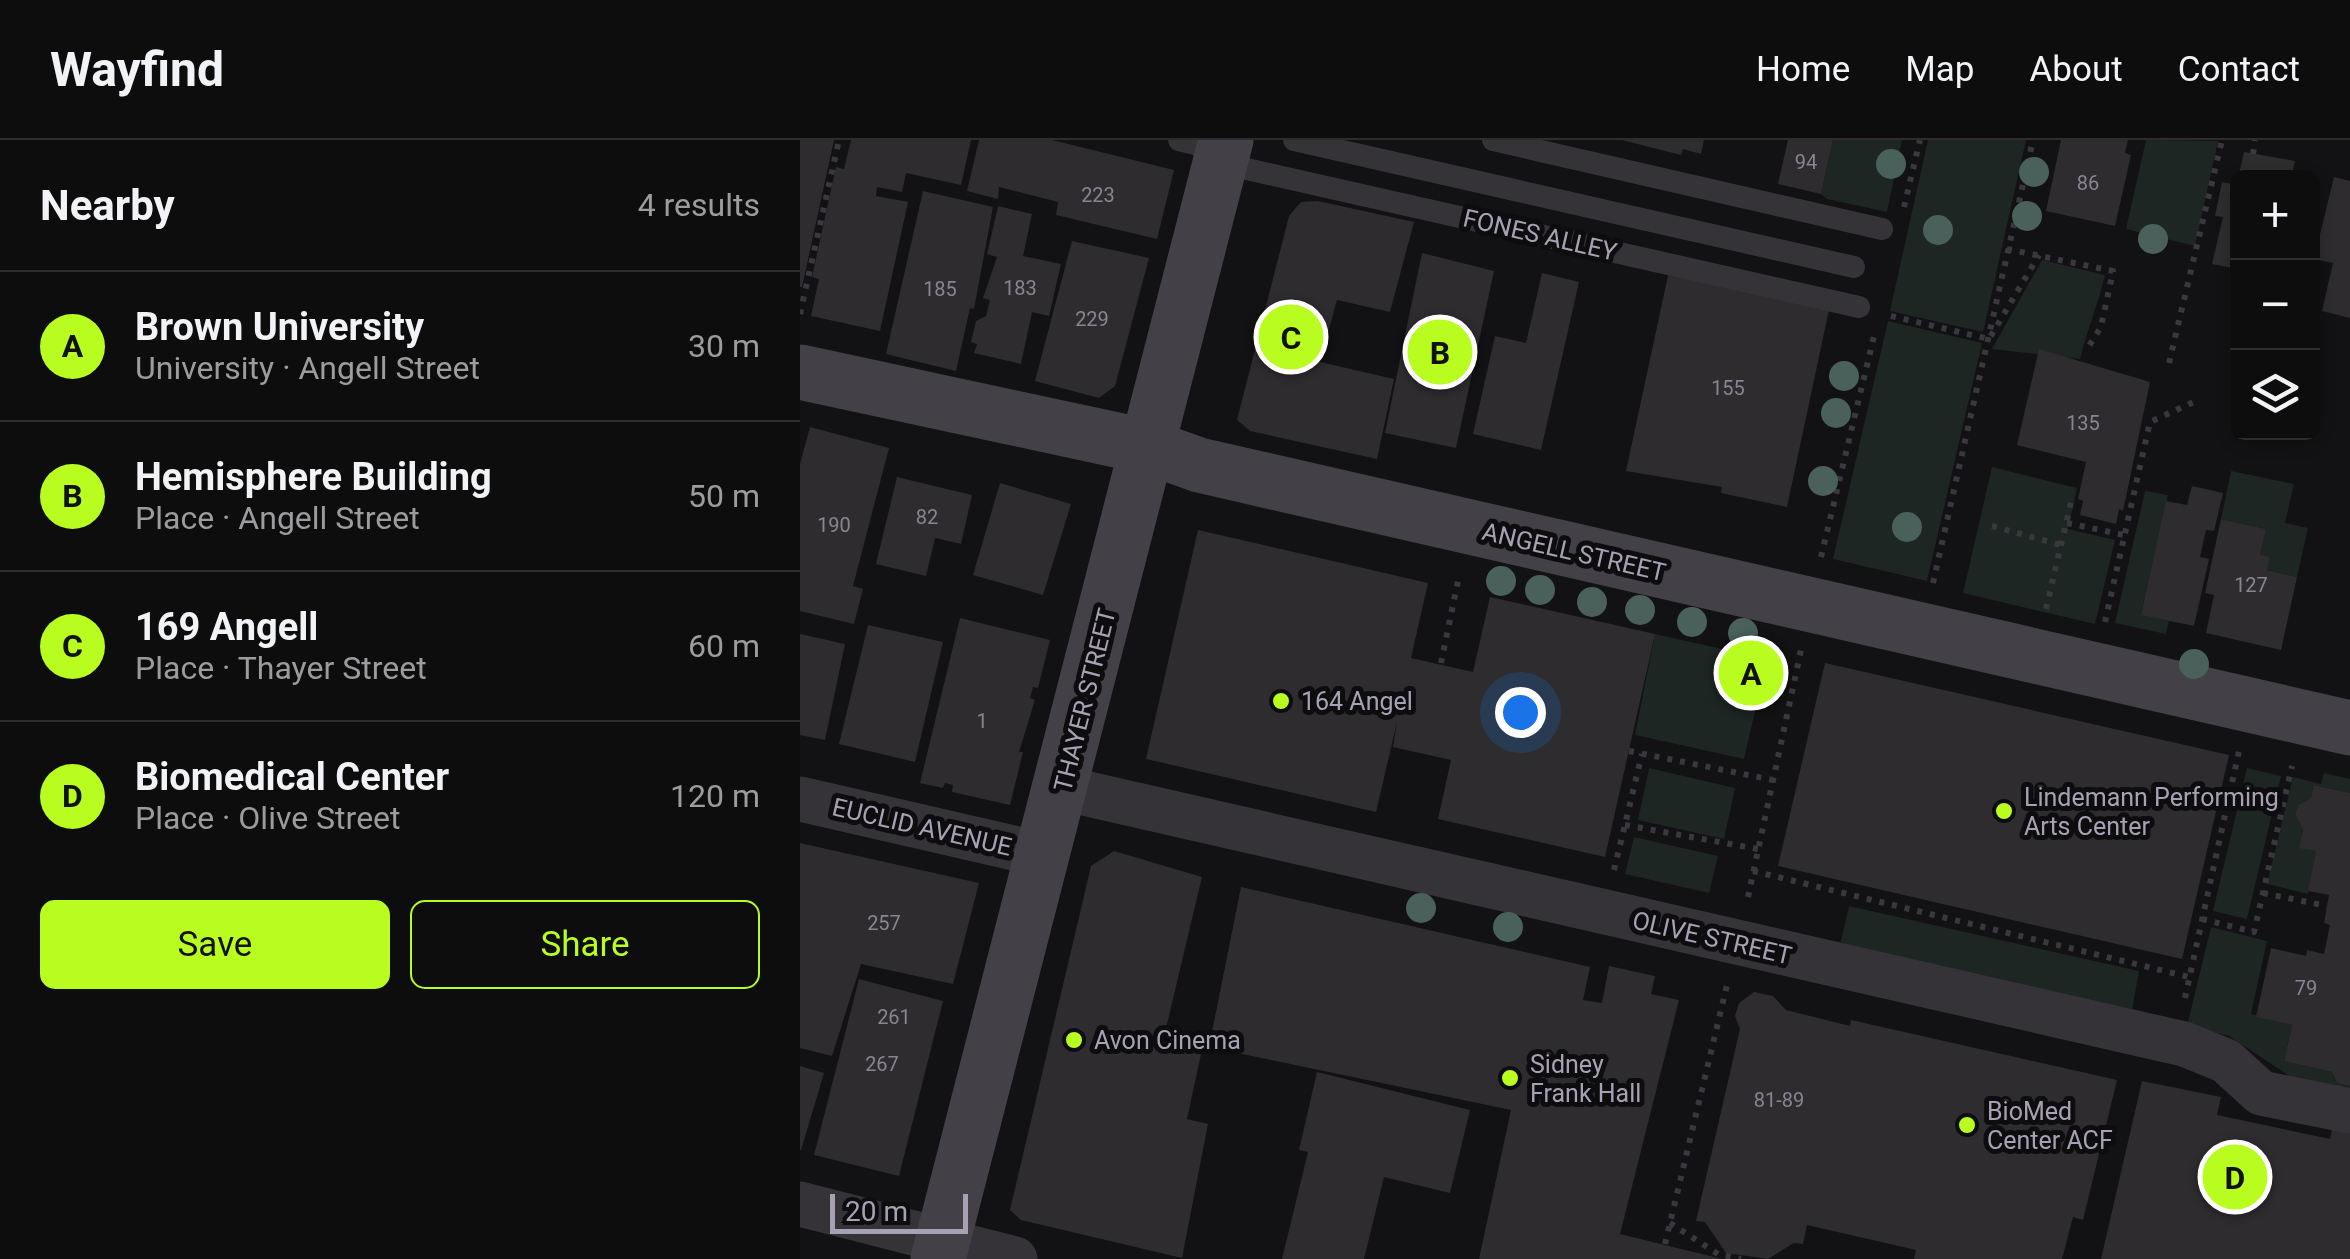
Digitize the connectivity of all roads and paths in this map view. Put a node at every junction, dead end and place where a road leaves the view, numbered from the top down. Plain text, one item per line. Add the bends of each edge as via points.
1 (839, 140) edge
2 (1294, 140) edge
3 (1494, 140) edge
4 (1920, 140) edge
5 (2033, 140) edge
6 (2222, 140) edge
7 (2256, 140) edge
8 (1212, 148) edge
9 (2252, 154) dead end
10 (1902, 214) dead end
11 (1882, 229) dead end
12 (2007, 248) junction
13 (2039, 256) junction
14 (1854, 267) dead end
15 (1869, 310) joint
16 (800, 314) edge
17 (1874, 332) dead end
18 (1989, 340) junction
19 (2089, 346) dead end
20 (2169, 363) dead end
21 (800, 372) edge
22 (2198, 400) dead end
23 (1148, 447) junction
24 (2072, 498) dead end
25 (2067, 523) junction
26 (1992, 526) dead end
27 (2124, 535) junction
28 (2061, 545) junction
29 (1462, 566) dead end
30 (1817, 572) dead end
31 (1929, 600) dead end
32 (2042, 625) dead end
33 (2102, 638) dead end
34 (1803, 639) dead end
35 (1442, 663) dead end
36 (2350, 728) edge
37 (2241, 745) dead end
38 (1629, 750) dead end
39 (1642, 754) junction
40 (2294, 758) dead end
41 (1773, 780) junction
42 (1062, 788) junction
43 (800, 799) edge
44 (1625, 824) junction
45 (1758, 850) junction
46 (1044, 855) junction
47 (1753, 871) junction
48 (1611, 881) dead end
49 (2263, 893) junction
50 (2327, 906) dead end
51 (1746, 908) dead end
52 (2202, 918) junction
53 (1729, 974) dead end
54 (2189, 976) junction
55 (2175, 1042) junction
56 (2350, 1111) edge
57 (800, 1204) edge
58 (1670, 1223) junction
59 (1665, 1244) dead end
60 (941, 1250) edge
61 (1015, 1259) edge
62 (1740, 1259) edge

1 - 16 path
2 - 14 lane
3 - 11 lane
4 - 10 path
5 - 12 path
6 - 20 path
7 - 9 path
8 - 15 lane, FONES ALLEY
8 - 23 main road, THAYER STREET
12 - 13 path
12 - 18 path
13 - 18 path
13 - 19 path via 2113,271 2101,327
15 - 18 path
17 - 30 path
18 - 31 path
21 - 23 main road, ANGELL STREET
22 - 27 path via 2150,422
23 - 36 main road, ANGELL STREET via 1199,465
23 - 42 main road, THAYER STREET
24 - 25 path
25 - 27 path
25 - 28 path
26 - 28 path
27 - 33 path
28 - 32 path
29 - 35 path
34 - 41 path
37 - 52 path
38 - 39 path
39 - 41 path
39 - 44 path
40 - 49 path
41 - 45 path
42 - 46 main road, THAYER STREET
42 - 55 street, OLIVE STREET
43 - 46 street, EUCLID AVENUE
44 - 45 path
44 - 48 path
45 - 47 path
46 - 60 main road, THAYER STREET
47 - 51 path
47 - 54 path
49 - 50 path
49 - 52 path via 2254,932
52 - 54 path
53 - 58 path
54 - 55 path
55 - 56 street, OLIVE STREET via 2226,1062 2261,1094
57 - 60 street
58 - 59 path
58 - 62 path via 1718,1254
60 - 61 street

